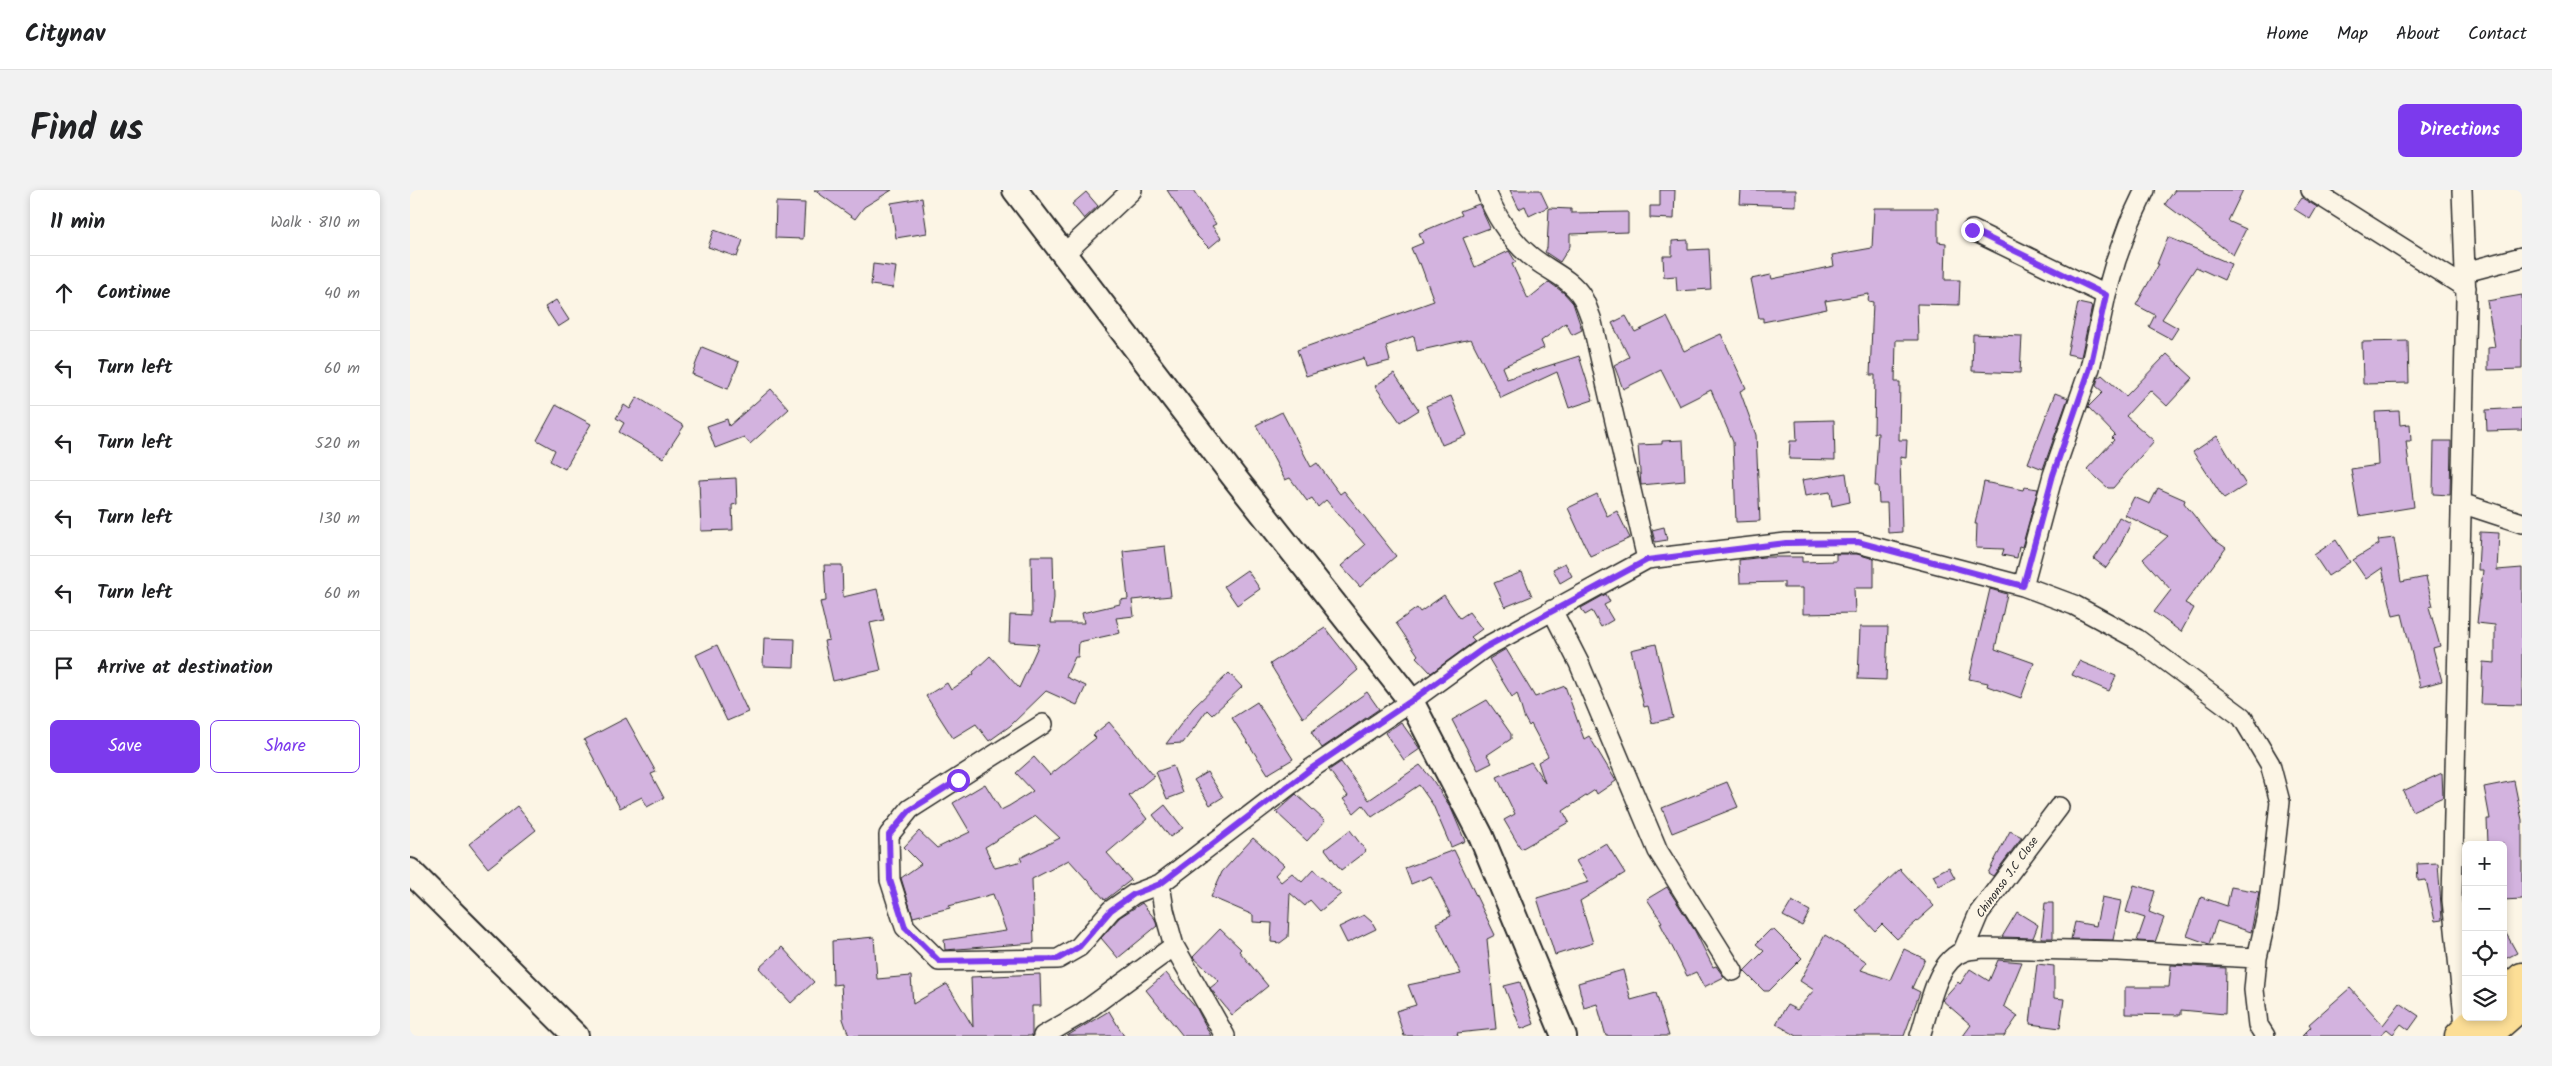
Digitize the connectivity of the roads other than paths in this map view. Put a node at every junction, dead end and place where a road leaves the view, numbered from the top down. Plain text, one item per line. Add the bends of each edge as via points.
1 (1015, 190) edge
2 (1132, 190) edge
3 (1486, 190) edge
4 (2145, 190) edge
5 (2310, 190) edge
6 (2462, 190) edge
7 (1972, 230) dead end
8 (1064, 254) junction
9 (2522, 257) edge
10 (2466, 280) junction
11 (2106, 295) junction
12 (2461, 503) junction
13 (2522, 523) edge
14 (1647, 560) junction
15 (2023, 586) junction
16 (1552, 610) junction
17 (1411, 701) junction
18 (1043, 724) dead end
19 (2058, 807) dead end
20 (410, 871) edge
21 (1160, 884) junction
22 (1174, 946) junction
23 (1963, 951) junction
24 (2257, 958) junction
25 (1733, 971) dead end
26 (2522, 977) edge
27 (2507, 990) edge
28 (2522, 1005) edge
29 (2471, 1031) edge
30 (576, 1036) edge
31 (1043, 1036) edge
32 (1225, 1036) edge
33 (1564, 1036) edge
34 (1920, 1036) edge
35 (2265, 1036) edge

1 - 8 street
2 - 8 street
3 - 14 street via 1509,231 1527,254 1562,277 1581,296 1591,318
4 - 11 street via 2128,224
5 - 10 street
6 - 10 street
7 - 11 street
8 - 17 street
9 - 10 street
10 - 12 street
11 - 15 street via 2090,368 2053,475
12 - 13 street
12 - 29 street via 2452,900
14 - 15 street via 1786,543 1858,542
14 - 16 street
15 - 24 street via 2074,605 2137,639 2242,717 2270,764 2280,802 2268,910
16 - 17 street via 1484,648
16 - 25 street via 1579,663 1658,851
17 - 21 street via 1312,768
17 - 33 street via 1481,836
18 - 21 street via 910,810 889,835 890,880 905,927 939,961 1058,959 1079,947 1111,910 1134,894
19 - 23 street, Chinonso J.C Close via 1979,914
20 - 30 street
21 - 22 street
22 - 31 street via 1080,1014
22 - 32 street
23 - 24 street via 1984,948 2099,950
23 - 34 street via 1947,963 1931,996
24 - 35 street via 2254,990 2258,1025
26 - 27 main road
28 - 29 main road

